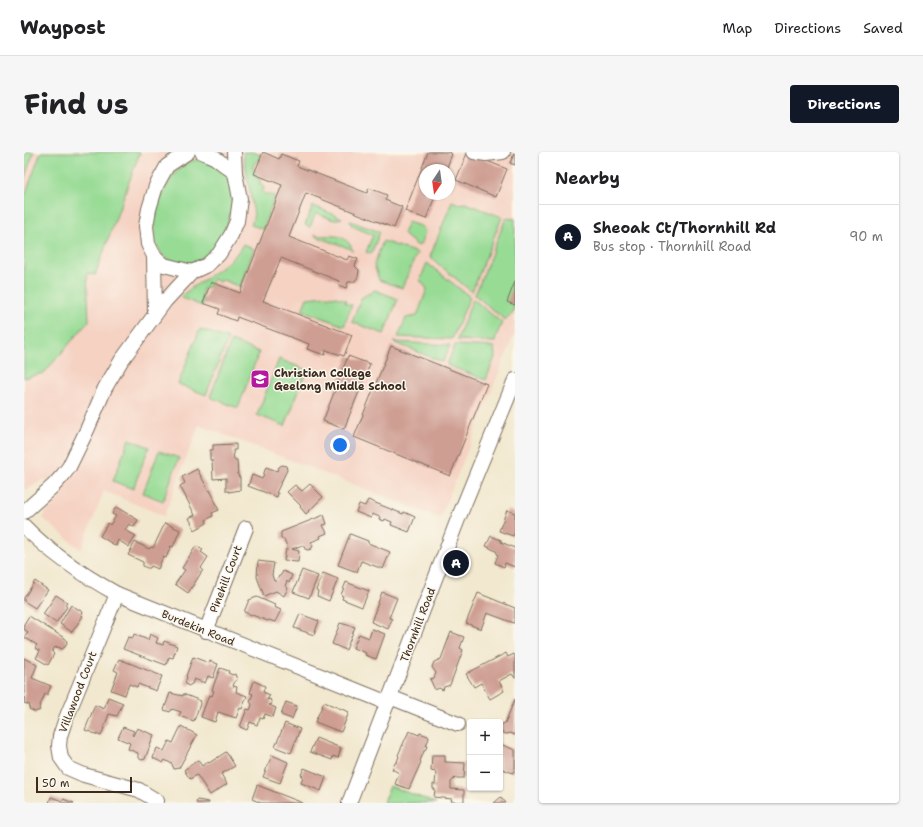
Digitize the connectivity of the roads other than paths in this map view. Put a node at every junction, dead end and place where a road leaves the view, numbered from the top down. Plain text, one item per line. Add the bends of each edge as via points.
1 (188, 152) edge
2 (202, 152) edge
3 (234, 152) edge
4 (474, 152) edge
5 (503, 152) edge
6 (236, 173) junction
7 (154, 256) junction
8 (192, 272) junction
9 (155, 314) junction
10 (515, 380) edge
11 (24, 512) edge
12 (24, 526) edge
13 (246, 528) dead end
14 (117, 594) junction
15 (206, 631) junction
16 (389, 700) junction
17 (458, 724) dead end
18 (157, 801) dead end
19 (349, 803) edge

1 - 7 street via 167,166 156,186 146,226 148,244
2 - 6 street via 214,157
3 - 6 street
4 - 5 street
6 - 8 street via 240,199 237,221 231,235 219,254
7 - 8 street via 164,265
7 - 9 street
8 - 9 street
9 - 11 street via 120,361 69,467 53,486
10 - 16 street, Thornhill Road via 458,519
12 - 14 street, Burdekin Road via 56,556
13 - 15 street, Pinehill Court
14 - 15 street, Burdekin Road
14 - 18 street, Villawood Court via 65,721 60,736 61,758 68,768 139,790
15 - 16 street, Burdekin Road
16 - 17 street, Burdekin Road
16 - 19 street, Thornhill Road

